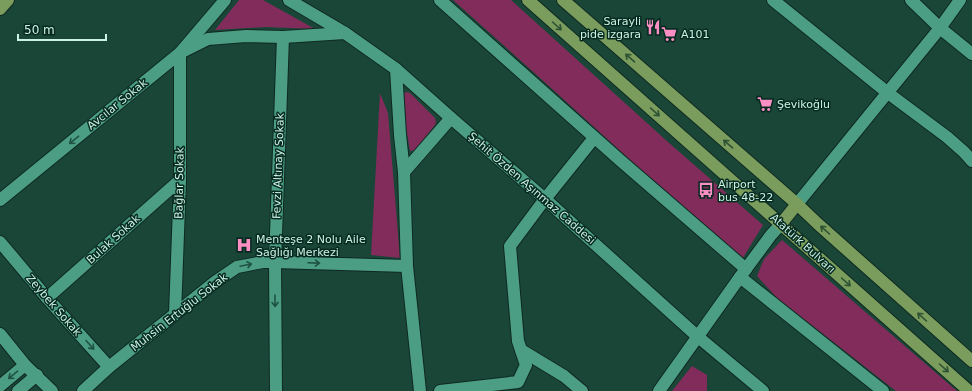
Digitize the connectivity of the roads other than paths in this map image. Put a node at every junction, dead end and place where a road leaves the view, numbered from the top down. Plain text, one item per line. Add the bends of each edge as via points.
1 (8, 0) edge
2 (225, 0) edge
3 (289, 0) edge
4 (440, 0) edge
5 (528, 0) edge
6 (563, 0) edge
7 (773, 0) edge
8 (911, 0) edge
9 (960, 0) edge
10 (0, 9) edge
11 (940, 28) junction
12 (345, 33) junction
13 (283, 37) junction
14 (180, 53) junction
15 (972, 54) edge
16 (396, 69) junction
17 (888, 93) junction
18 (451, 118) junction
19 (594, 138) junction
20 (972, 161) edge
21 (404, 172) junction
22 (180, 180) junction
23 (545, 199) junction
24 (0, 200) edge
25 (797, 204) junction
26 (781, 224) junction
27 (0, 242) edge
28 (274, 262) junction
29 (407, 266) junction
30 (743, 273) junction
31 (47, 298) junction
32 (176, 314) junction
33 (0, 334) edge
34 (697, 336) junction
35 (521, 350) junction
36 (972, 361) edge
37 (25, 364) junction
38 (109, 367) junction
39 (37, 375) junction
40 (0, 386) edge
41 (18, 391) edge
42 (52, 391) edge
43 (83, 391) edge
44 (276, 391) edge
45 (420, 391) edge
46 (440, 391) edge
47 (582, 391) edge
48 (659, 391) edge
49 (763, 391) edge
50 (883, 391) edge
51 (969, 391) edge

1 - 10 main road
2 - 14 street, Avcılar Sokak
3 - 12 street, Şehit Özden Aşınmaz Caddesi
4 - 19 street
5 -> 26 main road, Atatürk Bulvarı
25 -> 6 main road
7 - 17 street
8 - 11 street
9 - 11 street
11 - 15 street
11 - 17 street
12 - 13 street
12 - 16 street, Şehit Özden Aşınmaz Caddesi
13 - 14 street via 208,39
13 - 28 street, Fevzi Altınay Sokak
14 - 22 street, Bağlar Sokak
14 -> 24 street, Avcılar Sokak
16 - 18 street, Şehit Özden Aşınmaz Caddesi
16 - 21 street
17 - 20 street
17 - 25 street
18 - 21 street
18 - 23 street, Şehit Özden Aşınmaz Caddesi
19 - 23 street
19 - 30 street
21 - 29 street
22 - 31 street, Bulak Sokak
22 - 32 street, Bağlar Sokak
23 - 34 street, Şehit Özden Aşınmaz Caddesi
23 - 35 street via 510,246 518,341
25 - 26 main road
36 -> 25 main road
26 - 30 street
26 -> 51 main road, Atatürk Bulvarı
27 - 31 street, Zeybek Sokak
28 -> 29 street, Muhsin Ertuğlu Sokak
32 -> 28 street, Muhsin Ertuğlu Sokak via 238,267
28 -> 44 street, Fevzi Altınay Sokak
29 - 45 street
30 - 34 street
30 - 50 street
31 -> 38 street, Zeybek Sokak
32 - 38 street, Muhsin Ertuğlu Sokak
33 - 37 street
34 - 48 street
34 - 49 street, Şehit Özden Aşınmaz Caddesi
35 - 46 street via 526,365 518,382
35 - 47 street via 564,376
37 - 39 street
37 -> 40 street
38 - 43 street, Muhsin Ertuğlu Sokak
39 - 41 street
39 - 42 street

